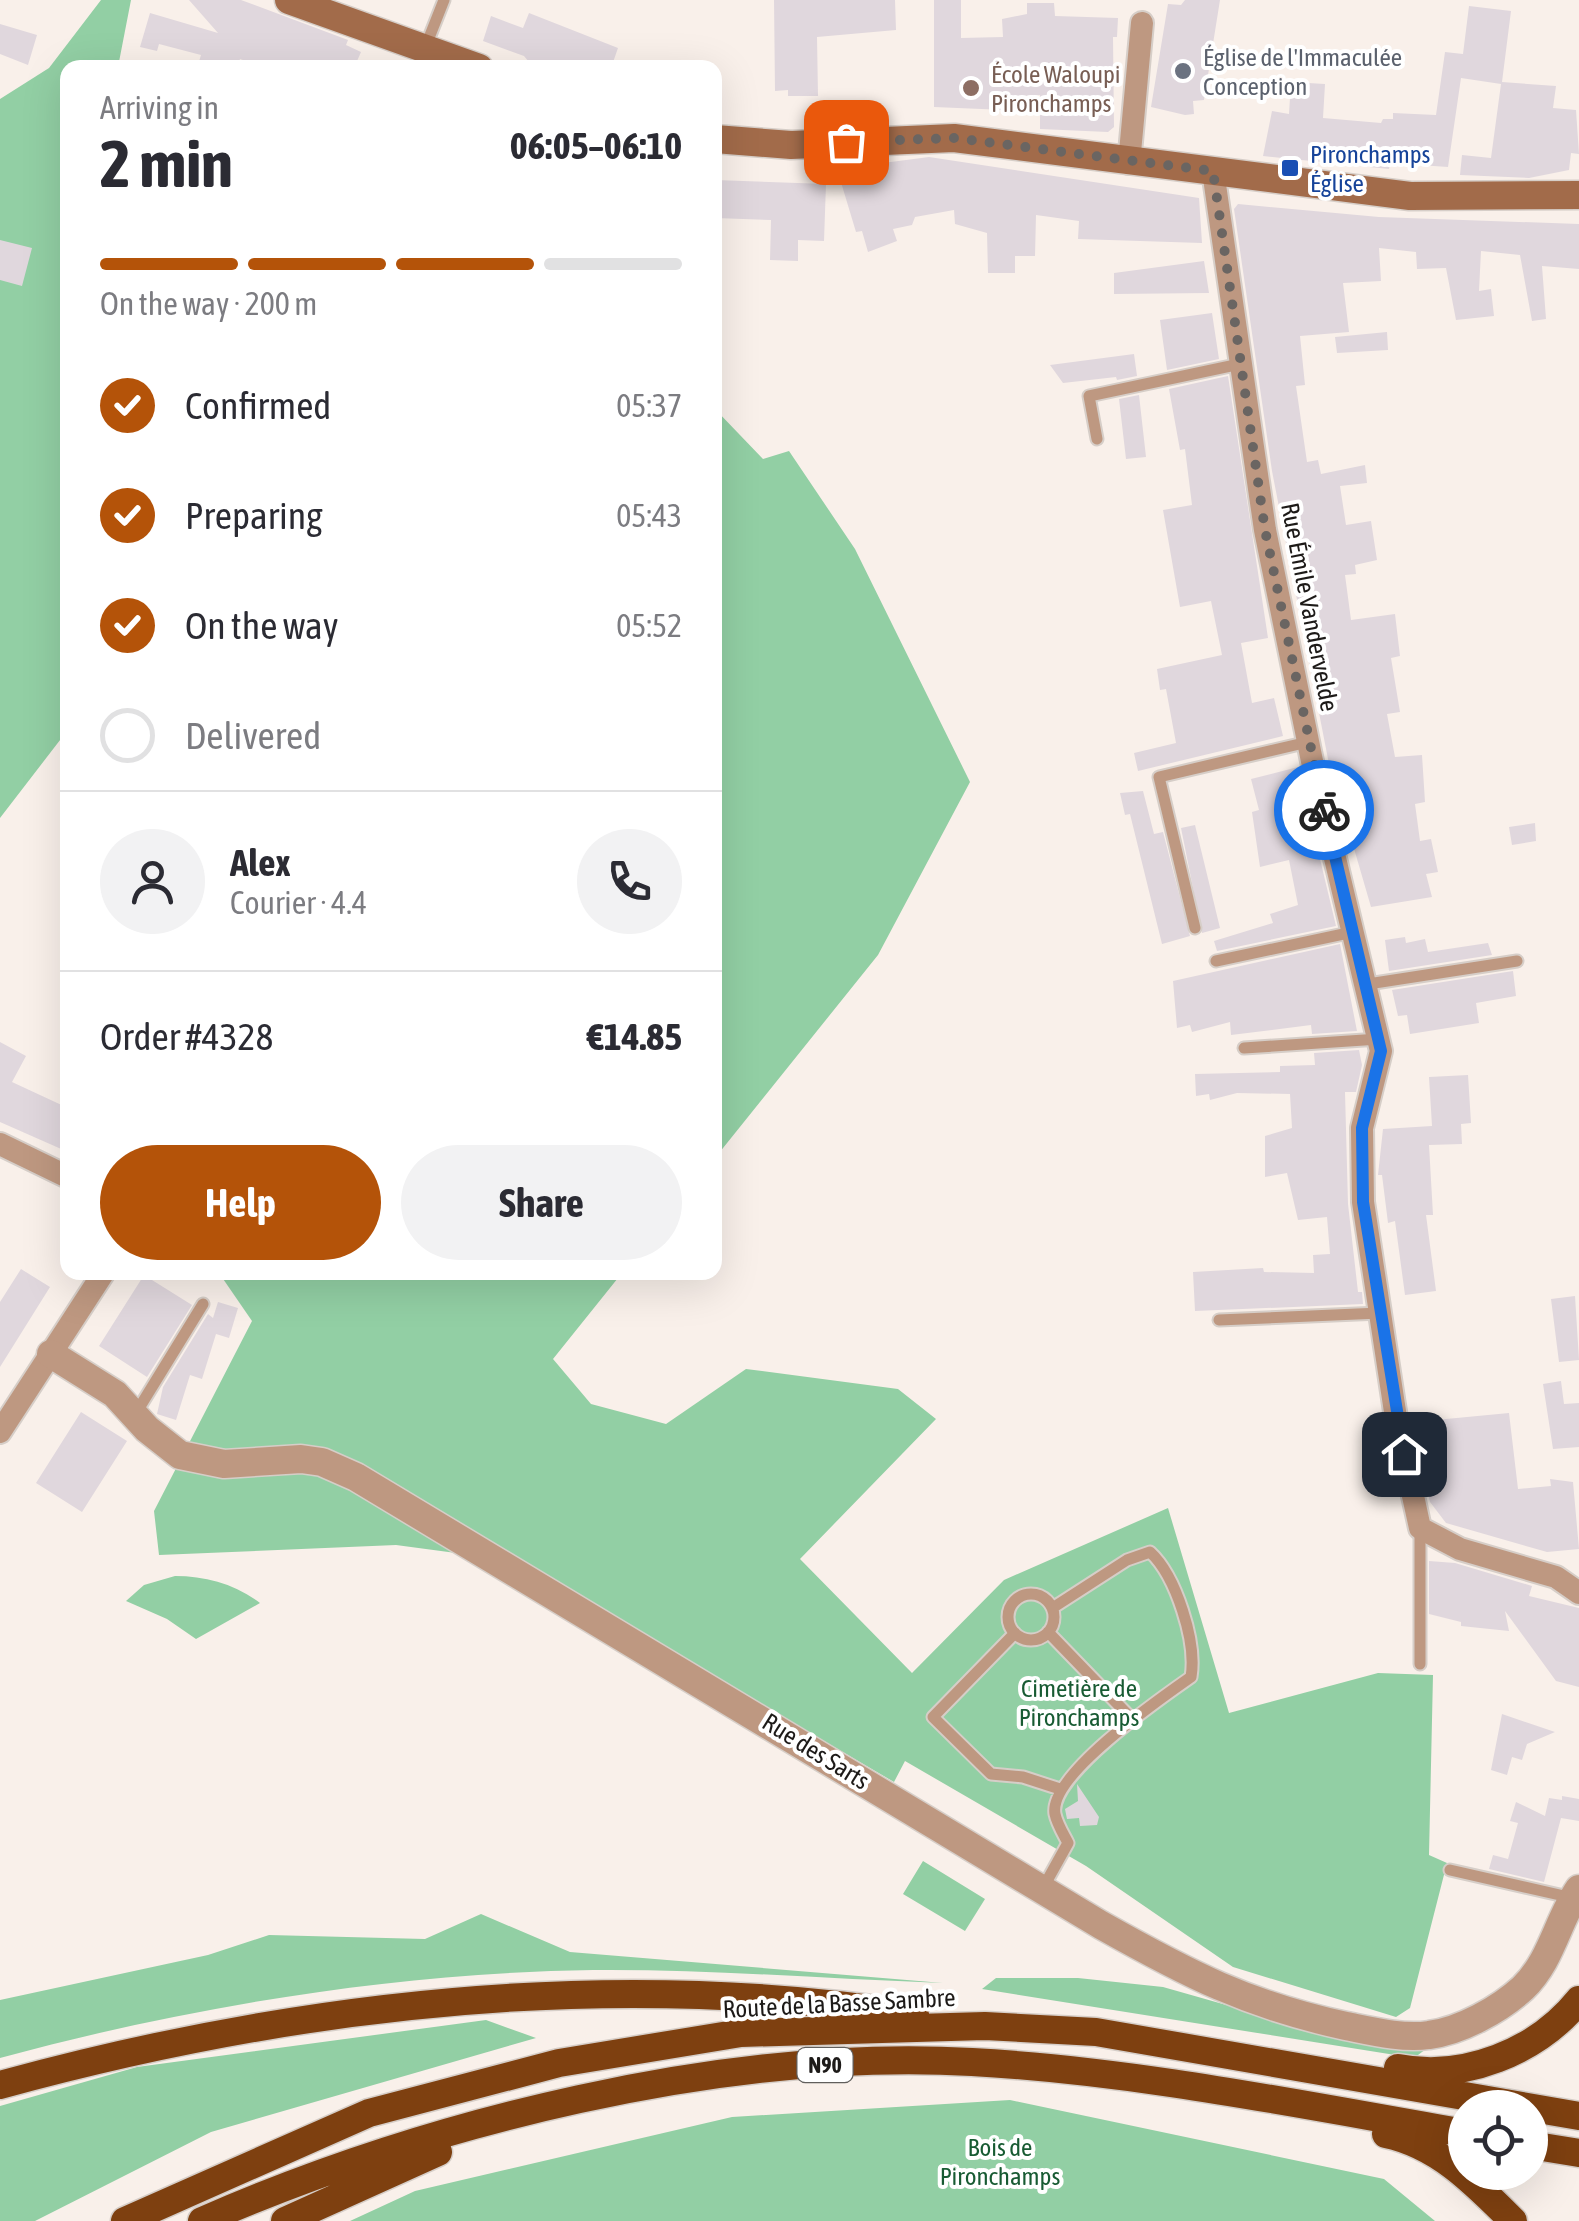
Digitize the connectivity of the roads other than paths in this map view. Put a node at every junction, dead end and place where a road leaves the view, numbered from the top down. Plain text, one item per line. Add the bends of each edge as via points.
1 (289, 0) edge
2 (444, 0) edge
3 (1142, 24) dead end
4 (425, 48) junction
5 (457, 60) edge
6 (722, 140) edge
7 (1129, 163) junction
8 (1213, 171) junction
9 (1579, 195) edge
10 (1240, 364) junction
11 (1096, 439) dead end
12 (1308, 742) junction
13 (1195, 928) dead end
14 (1356, 932) junction
15 (1518, 961) dead end
16 (1216, 962) dead end
17 (1368, 984) junction
18 (1379, 1039) junction
19 (1244, 1048) dead end
20 (0, 1144) edge
21 (60, 1174) edge
22 (99, 1280) edge
23 (204, 1304) dead end
24 (1380, 1312) junction
25 (1219, 1320) dead end
26 (51, 1354) junction
27 (136, 1413) junction
28 (0, 1432) edge
29 (1420, 1528) junction
30 (1579, 1562) edge
31 (1556, 1577) junction
32 (1579, 1592) edge
33 (1054, 1607) junction
34 (1048, 1632) junction
35 (1016, 1634) junction
36 (1420, 1664) dead end
37 (1132, 1719) junction
38 (1060, 1789) junction
39 (1450, 1870) dead end
40 (1042, 1889) junction
41 (1575, 1900) edge
42 (1579, 2000) edge
43 (985, 2026) junction
44 (1096, 2032) junction
45 (1171, 2083) junction
46 (0, 2086) edge
47 (530, 2111) junction
48 (1579, 2116) edge
49 (1448, 2130) edge
50 (1548, 2147) edge
51 (1579, 2153) edge
52 (126, 2221) edge
53 (202, 2221) edge
54 (285, 2221) edge
55 (1513, 2221) edge

1 - 4 main road
2 - 4 lane
3 - 7 street
4 - 5 main road
6 - 7 main road via 791,146 954,138
7 - 8 main road
8 - 9 main road via 1410,196
8 - 10 street, Rue Émile Vandervelde
10 - 11 lane via 1088,396
10 - 12 street, Rue Émile Vandervelde
12 - 13 lane via 1159,776
12 - 14 street, Rue Émile Vandervelde
14 - 16 lane
14 - 17 street, Rue Émile Vandervelde
15 - 17 lane
17 - 18 street, Rue Émile Vandervelde
18 - 19 lane
18 - 24 street, Rue Émile Vandervelde via 1362,1165
20 - 21 street
22 - 26 street
23 - 27 lane
24 - 25 lane
24 - 29 street, Rue Émile Vandervelde
26 - 27 street, Rue des Sarts
26 - 28 street
27 - 40 street, Rue des Sarts via 180,1455 224,1464 301,1459 356,1476
29 - 31 street via 1460,1548
29 - 36 lane
30 - 31 street
31 - 32 street
33 - 34 lane
33 - 35 lane via 1031,1594 1017,1599 1009,1612
33 - 37 lane via 1150,1552 1167,1568 1194,1657 1191,1677
34 - 35 lane via 1034,1639
34 - 37 lane
35 - 38 lane via 933,1716 991,1774
37 - 38 lane
38 - 40 lane via 1054,1812 1068,1843
39 - 41 lane
40 - 41 street, Rue des Sarts via 1232,1994 1280,2012 1427,2036 1491,2011 1520,1990 1536,1974
42 - 44 highway via 1524,2047 1470,2068 1422,2072 1156,2027
43 - 44 highway, Route de la Basse Sambre / N90
43 - 46 highway via 843,2004 474,2000 252,2026
43 - 52 highway, Route de la Basse Sambre / N90 via 740,2034 559,2063 369,2112
44 - 48 highway, Route de la Basse Sambre / N90
45 - 47 highway, N90 via 968,2061 753,2067
45 - 49 highway, N90
45 - 55 highway via 1230,2104 1410,2139 1469,2177
47 - 53 highway, N90 via 310,2174
47 - 54 highway
50 - 51 highway

